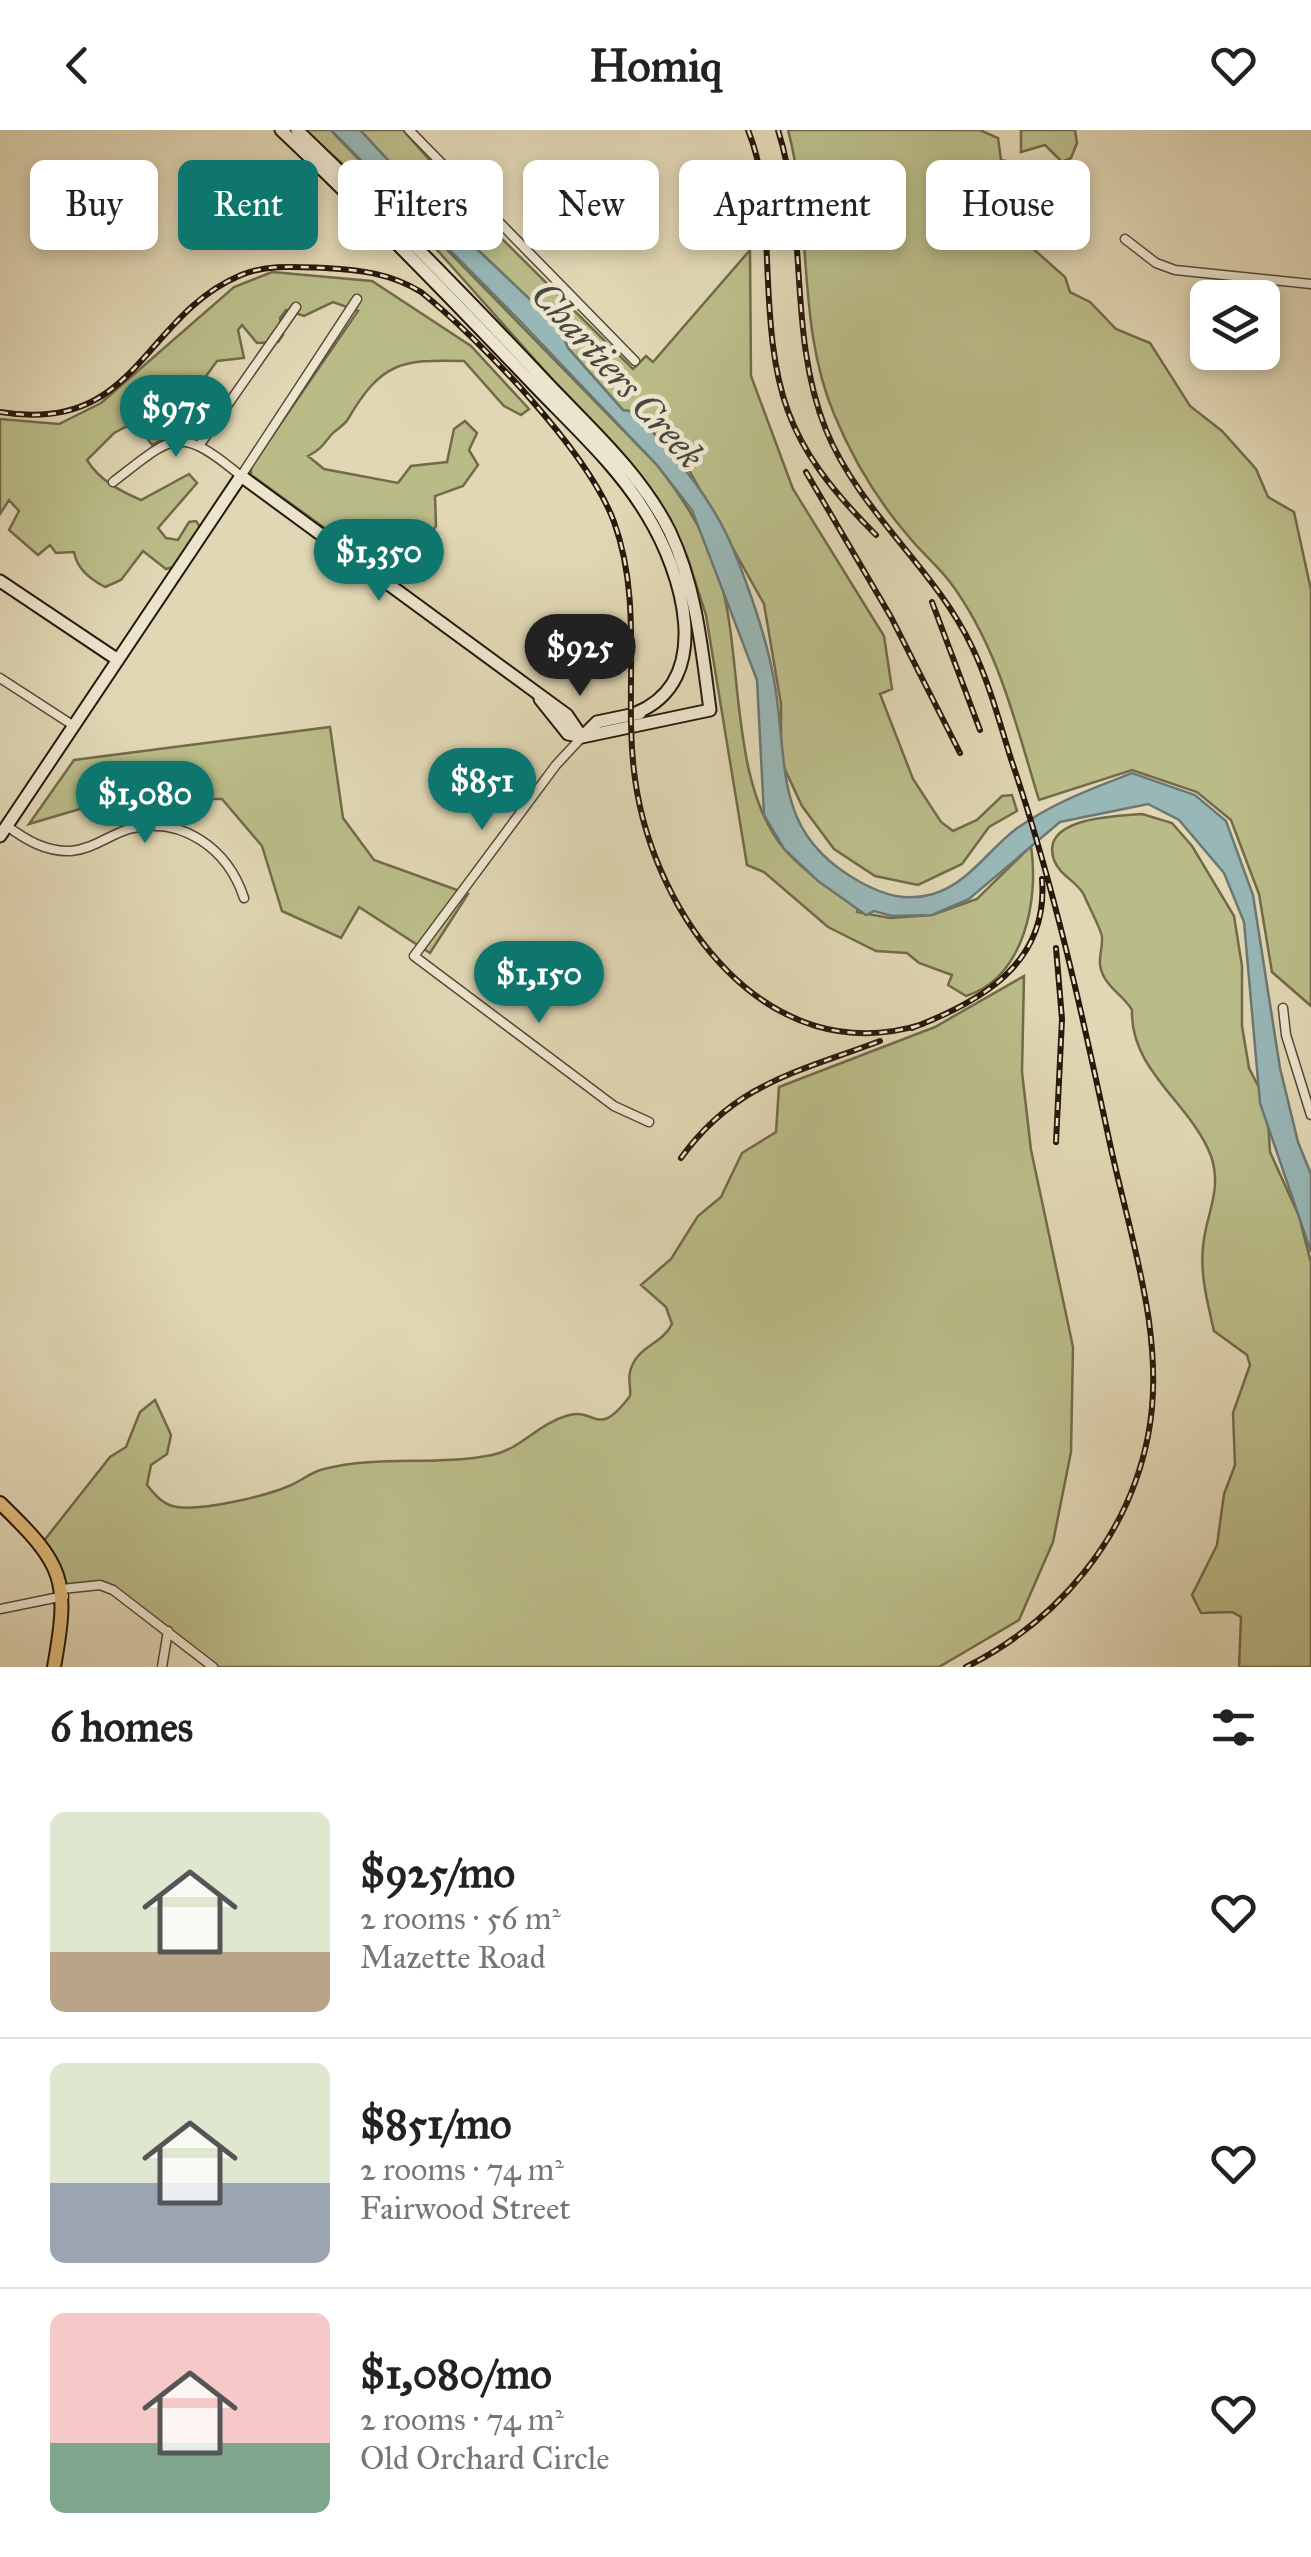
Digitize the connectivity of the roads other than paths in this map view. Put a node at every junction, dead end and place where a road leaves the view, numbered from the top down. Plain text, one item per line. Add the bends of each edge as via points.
1 (281, 130) edge
2 (297, 130) edge
3 (409, 130) edge
4 (1125, 239) dead end
5 (1311, 284) edge
6 (357, 299) dead end
7 (296, 307) dead end
8 (636, 361) dead end
9 (202, 443) junction
10 (241, 476) junction
11 (113, 482) dead end
12 (0, 581) edge
13 (118, 660) junction
14 (0, 678) edge
15 (709, 706) junction
16 (636, 713) junction
17 (74, 726) junction
18 (582, 738) junction
19 (4, 831) edge
20 (244, 898) dead end
21 (1283, 1008) dead end
22 (1311, 1115) edge
23 (649, 1122) dead end
24 (0, 1503) edge
25 (63, 1593) junction
26 (0, 1609) edge
27 (168, 1631) junction
28 (54, 1667) edge
29 (162, 1667) edge
30 (212, 1667) edge

1 - 16 street via 427,272 628,488 668,557 684,624 677,683 661,702
2 - 15 street via 443,272 652,500 689,584
3 - 8 street
4 - 5 street via 1175,270
6 - 10 street
7 - 9 street
9 - 10 street
9 - 11 street via 173,441 157,448
10 - 13 street
10 - 18 street via 540,699 568,734
12 - 13 street
13 - 17 street
14 - 17 street
15 - 16 street
15 - 18 street
16 - 18 street via 597,722
17 - 19 street
18 - 23 street via 414,956 614,1106
19 - 20 street via 66,851 139,828 186,832 221,856
21 - 22 street
24 - 25 main road via 46,1550
25 - 26 street
25 - 27 street via 106,1586
25 - 28 main road
27 - 29 street
27 - 30 street

